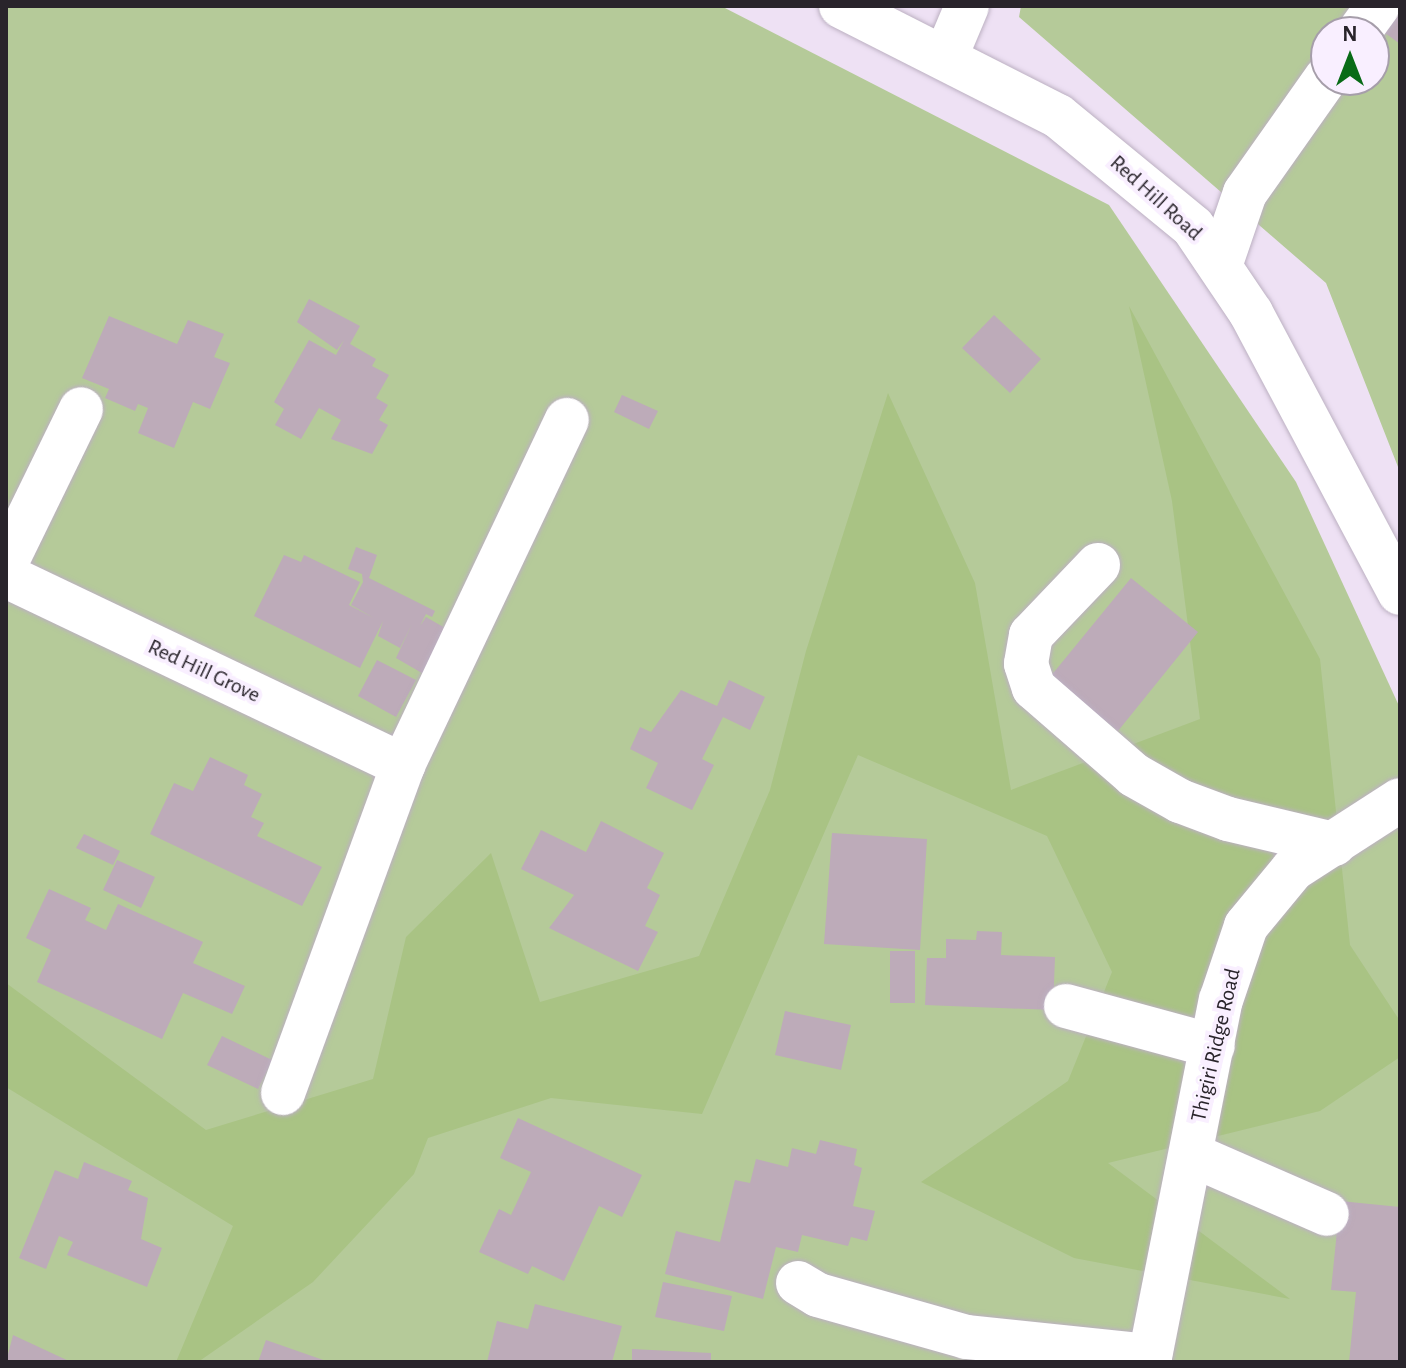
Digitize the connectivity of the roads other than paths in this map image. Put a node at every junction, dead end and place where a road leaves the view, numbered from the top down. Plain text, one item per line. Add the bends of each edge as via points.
1 (841, 6) edge
2 (967, 6) edge
3 (946, 56) junction
4 (1313, 96) edge
5 (1221, 263) junction
6 (81, 409) dead end
7 (567, 420) dead end
8 (6, 563) edge
9 (1098, 565) dead end
10 (6, 576) edge
11 (1400, 593) edge
12 (403, 765) junction
13 (1400, 800) edge
14 (1334, 844) junction
15 (1066, 1006) dead end
16 (1213, 1046) junction
17 (283, 1093) dead end
18 (1192, 1155) junction
19 (1327, 1214) dead end
20 (798, 1283) dead end
21 (1150, 1359) edge

1 - 3 street, Red Hill Road
2 - 3 street
3 - 5 street, Red Hill Road via 1058,116 1193,227
4 - 5 street via 1245,193
5 - 11 street, Red Hill Road
6 - 8 street
7 - 12 street
9 - 14 street via 1031,635 1026,664 1034,688 1134,775 1180,801
10 - 12 street, Red Hill Grove
12 - 17 street
13 - 14 street, Thigiri Ridge Road
14 - 16 street, Thigiri Ridge Road via 1293,869 1246,926
15 - 16 street
16 - 18 street, Thigiri Ridge Road
18 - 19 street
18 - 21 street, Thigiri Ridge Road
20 - 21 street via 818,1295 966,1337

